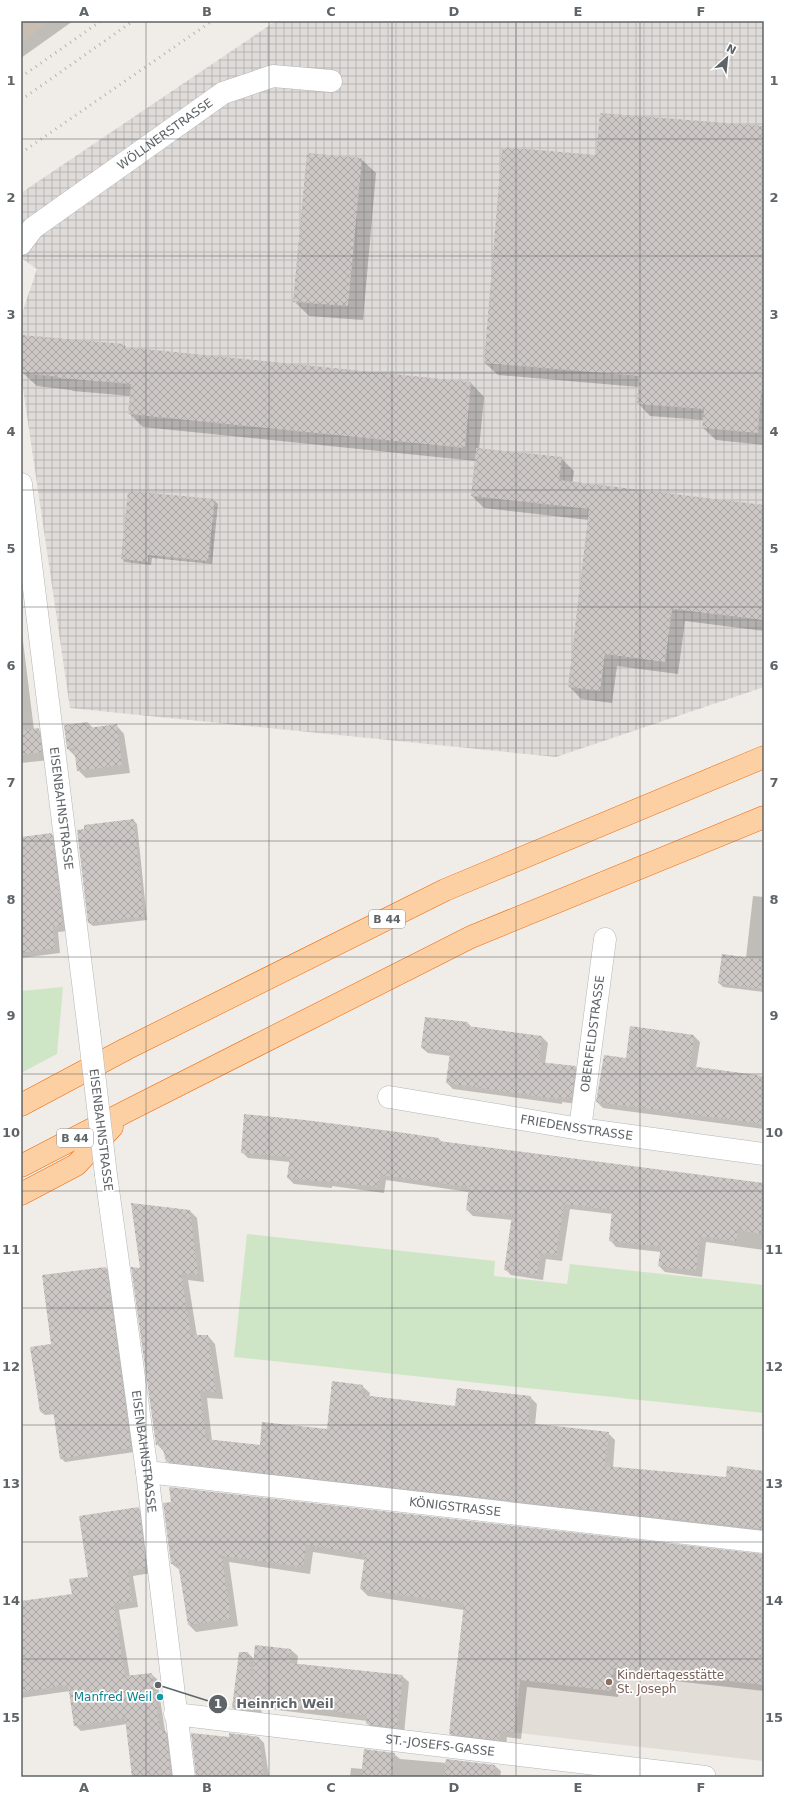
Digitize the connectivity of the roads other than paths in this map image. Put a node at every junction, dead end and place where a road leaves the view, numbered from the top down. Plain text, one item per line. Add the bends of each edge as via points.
1 (331, 81) dead end
2 (21, 244) edge
3 (21, 484) edge
4 (764, 757) edge
5 (764, 818) edge
6 (605, 939) dead end
7 (389, 1097) dead end
8 (21, 1104) edge
9 (129, 1110) junction
10 (580, 1129) junction
11 (764, 1154) edge
12 (21, 1166) edge
13 (21, 1194) edge
14 (147, 1472) junction
15 (764, 1542) edge
16 (175, 1714) junction
17 (184, 1777) edge
18 (705, 1777) edge

1 - 2 street, WÖLLNERSTRASSE via 273,76 223,93 33,228
3 - 14 street, EISENBAHNSTRASSE, bridge via 106,1175
4 - 8 highway, B 44 via 445,890
5 - 9 highway, B 44 via 471,937
6 - 10 street, OBERFELDSTRASSE
7 - 10 street, FRIEDENSSTRASSE
9 - 12 highway, B 44
9 - 13 highway via 76,1165
10 - 11 street, FRIEDENSSTRASSE
14 - 15 street, KÖNIGSTRASSE
14 - 16 street, EISENBAHNSTRASSE
16 - 17 street, EISENBAHNSTRASSE
16 - 18 street, ST.-JOSEFS-GASSE

